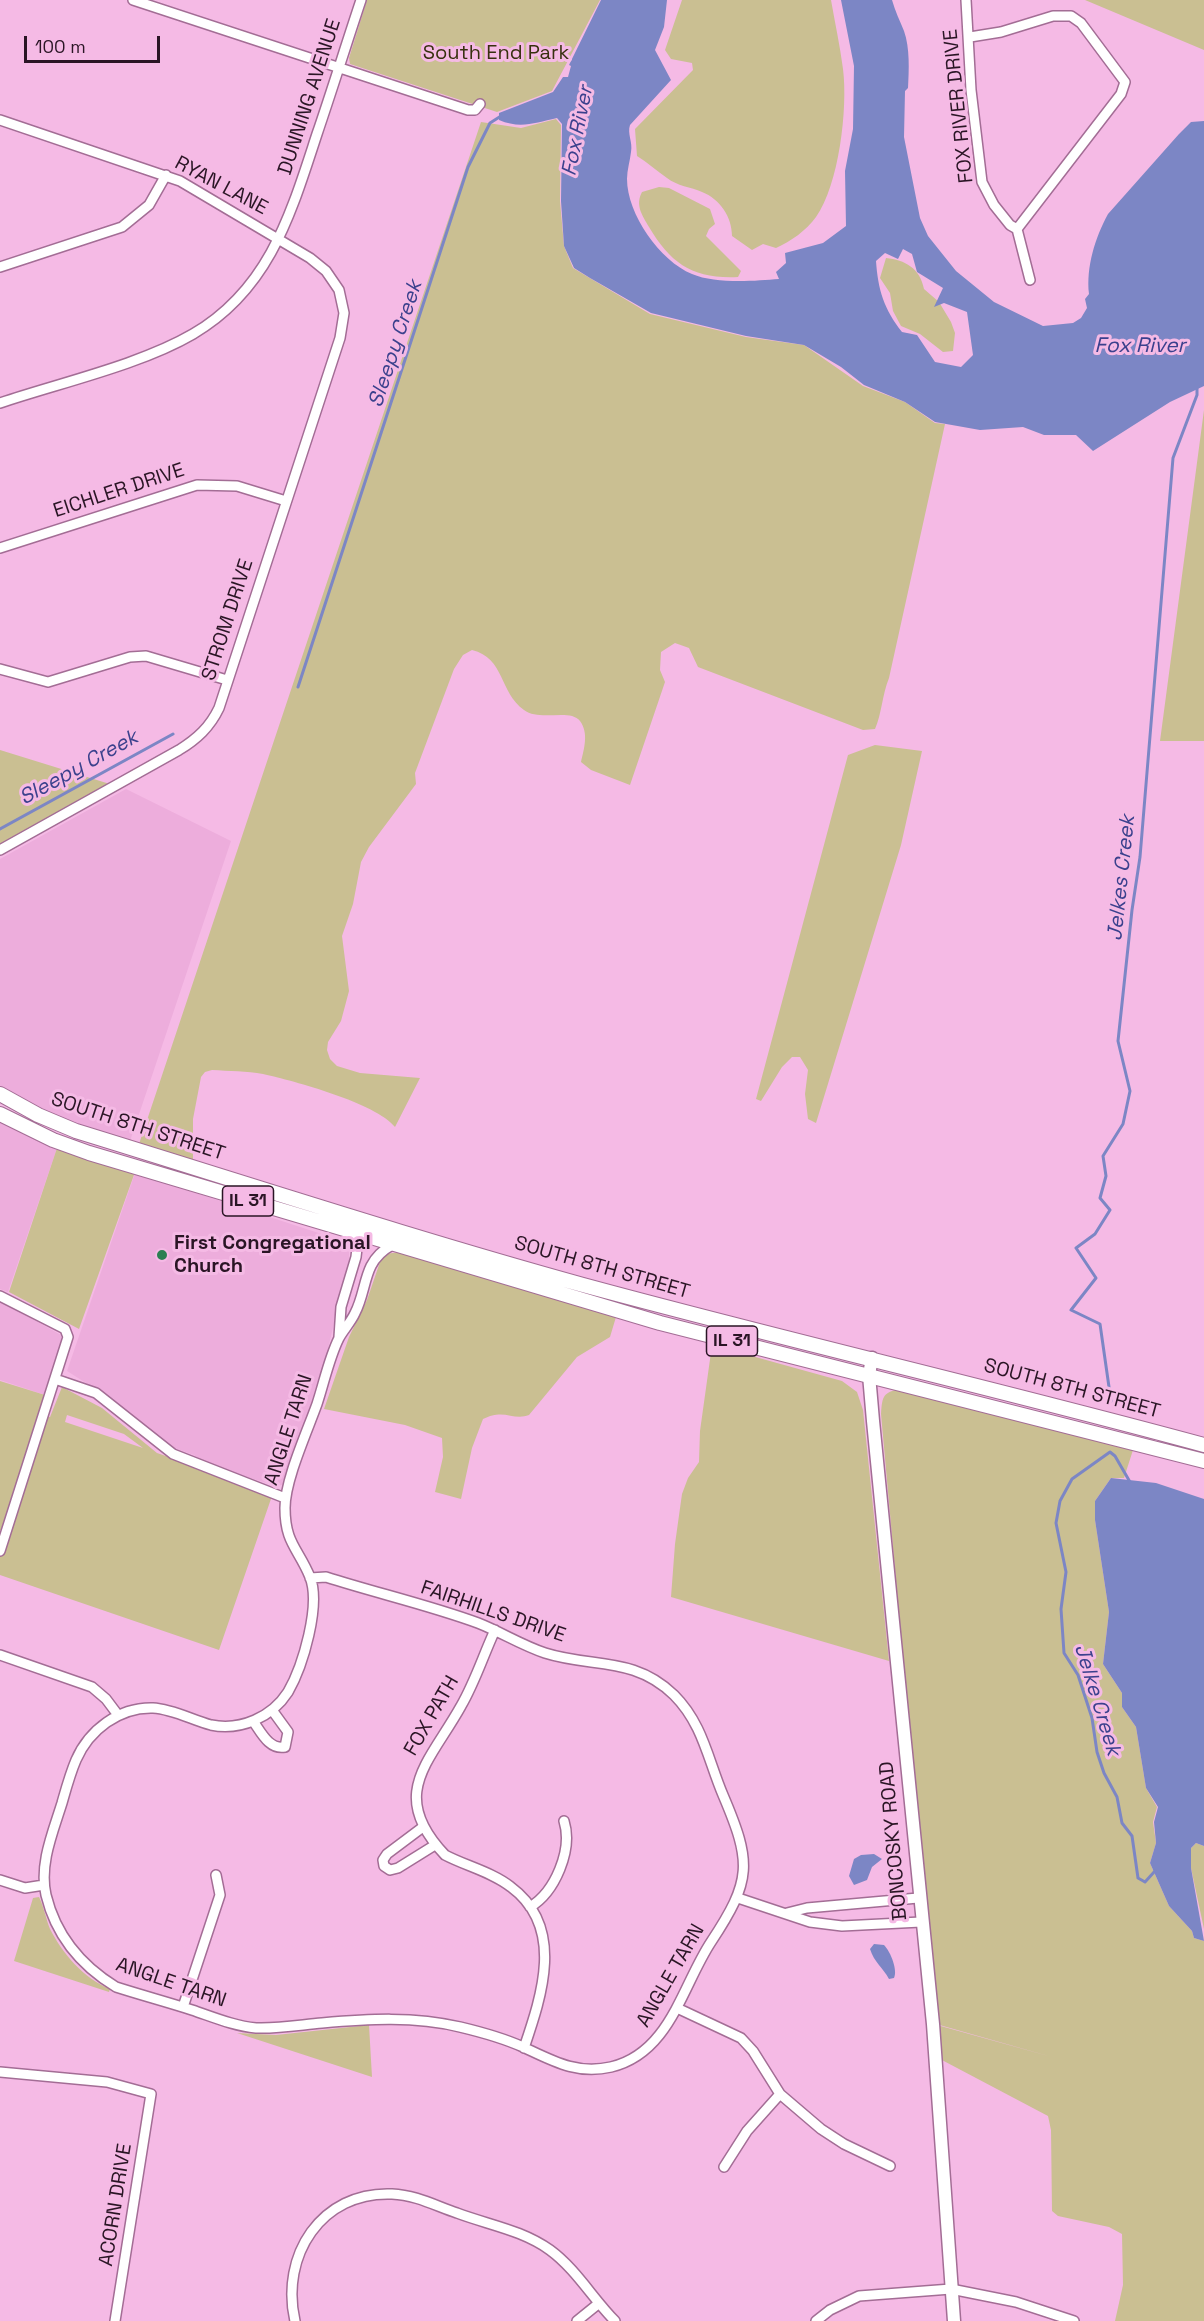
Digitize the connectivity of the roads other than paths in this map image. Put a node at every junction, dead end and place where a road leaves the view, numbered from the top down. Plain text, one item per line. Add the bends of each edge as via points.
1 (133, 0) edge
2 (361, 0) edge
3 (966, 0) edge
4 (970, 37) junction
5 (339, 68) junction
6 (480, 104) dead end
7 (0, 120) edge
8 (166, 175) junction
9 (1017, 229) junction
10 (280, 240) junction
11 (0, 267) edge
12 (1030, 280) dead end
13 (339, 291) joint
14 (0, 403) edge
15 (286, 501) junction
16 (0, 549) edge
17 (0, 669) edge
18 (227, 680) junction
19 (0, 850) edge
20 (0, 1094) edge
21 (0, 1114) edge
22 (363, 1218) junction
23 (357, 1234) junction
24 (392, 1245) junction
25 (0, 1296) edge
26 (339, 1339) junction
27 (872, 1358) junction
28 (869, 1375) junction
29 (55, 1379) junction
30 (1204, 1444) edge
31 (1204, 1461) edge
32 (285, 1498) junction
33 (0, 1551) edge
34 (310, 1578) junction
35 (495, 1630) junction
36 (0, 1655) edge
37 (272, 1710) junction
38 (118, 1715) junction
39 (253, 1721) junction
40 (564, 1821) dead end
41 (423, 1827) junction
42 (435, 1845) junction
43 (216, 1875) dead end
44 (0, 1880) edge
45 (44, 1885) junction
46 (738, 1898) junction
47 (918, 1898) junction
48 (530, 1907) junction
49 (787, 1913) junction
50 (921, 1922) junction
51 (183, 2007) junction
52 (676, 2008) junction
53 (524, 2048) junction
54 (0, 2072) edge
55 (780, 2094) junction
56 (890, 2166) dead end
57 (724, 2167) dead end
58 (951, 2289) junction
59 (598, 2304) junction
60 (115, 2321) edge
61 (295, 2321) edge
62 (577, 2321) edge
63 (615, 2321) edge
64 (816, 2321) edge
65 (954, 2321) edge
66 (1074, 2321) edge

1 - 5 street
2 - 5 street, DUNNING AVENUE
3 - 4 street, FOX RIVER DRIVE
4 - 9 street, FOX RIVER DRIVE via 971,90 982,182 994,205
4 - 9 street via 1053,16 1071,16 1079,20 1125,82 1121,94
5 - 6 street via 468,110 475,111
5 - 10 street, DUNNING AVENUE
7 - 8 street, RYAN LANE
8 - 10 street, RYAN LANE
8 - 11 street via 149,205 122,227
9 - 12 street
10 - 13 street, RYAN LANE via 318,264
10 - 14 street, DUNNING AVENUE via 243,293 193,334 153,352
13 - 15 street, STROM DRIVE via 344,313 341,334
15 - 16 street, EICHLER DRIVE via 237,486 198,485
15 - 18 street, STROM DRIVE
17 - 18 street via 48,682 146,656
18 - 19 street, STROM DRIVE via 214,718 194,741
20 - 22 main road, SOUTH 8TH STREET via 76,1131
21 - 23 main road, SOUTH 8TH STREET / IL 31 via 88,1153
22 - 23 street, ANGLE TARN
22 - 27 main road, SOUTH 8TH STREET via 580,1284
23 - 24 main road, SOUTH 8TH STREET / IL 31
23 - 26 street, ANGLE TARN via 356,1257 341,1307
24 - 26 street, ANGLE TARN via 371,1266 356,1312
24 - 28 main road, SOUTH 8TH STREET / IL 31 via 660,1323
25 - 29 street via 65,1329 68,1337
26 - 32 street, ANGLE TARN
27 - 28 street, BONCOSKY ROAD
27 - 30 main road, SOUTH 8TH STREET
28 - 31 main road, SOUTH 8TH STREET / IL 31
28 - 47 street, BONCOSKY ROAD
29 - 32 street via 96,1392 173,1454
29 - 33 street
32 - 34 street, ANGLE TARN via 291,1546
34 - 35 street, FAIRHILLS DRIVE via 326,1577
34 - 37 street, ANGLE TARN via 313,1604 307,1640 288,1691
35 - 41 street, FOX PATH via 466,1696 420,1772 416,1798
35 - 46 street, FAIRHILLS DRIVE via 549,1655 633,1668 674,1695 702,1735 738,1830 745,1860
36 - 38 street via 92,1687
37 - 39 street, ANGLE TARN
37 - 39 street via 288,1732 285,1747 271,1745
38 - 39 street, ANGLE TARN via 153,1708 212,1725
38 - 45 street, ANGLE TARN via 97,1729 75,1761 50,1840
40 - 48 street via 568,1834 555,1877 541,1900
41 - 42 street, FOX PATH
41 - 42 street via 387,1854 384,1866 390,1870 398,1868
42 - 48 street, FOX PATH via 445,1855 511,1887
43 - 51 street via 220,1895
44 - 45 street via 25,1888
45 - 51 street, ANGLE TARN via 60,1933 86,1966 116,1987
46 - 49 street
46 - 52 street, ANGLE TARN via 698,1962
47 - 49 street
47 - 50 street, BONCOSKY ROAD
48 - 53 street, FOX PATH via 541,1930 546,1957
49 - 50 street via 810,1923 842,1926
50 - 58 street, BONCOSKY ROAD via 933,2024
51 - 53 street, ANGLE TARN via 229,2023 259,2028 378,2018 414,2020 459,2027
52 - 53 street, ANGLE TARN via 649,2048 613,2066 574,2068
52 - 55 street via 741,2038
54 - 60 street, ACORN DRIVE via 107,2082 151,2094
55 - 56 street via 839,2141
55 - 57 street via 747,2131
58 - 64 street via 859,2296
58 - 65 street, BONCOSKY ROAD
58 - 66 street via 1016,2302
59 - 61 street via 551,2251 520,2233 427,2201 391,2194 363,2197 346,2204 326,2217 303,2242 290,2285
59 - 62 street
59 - 63 street

